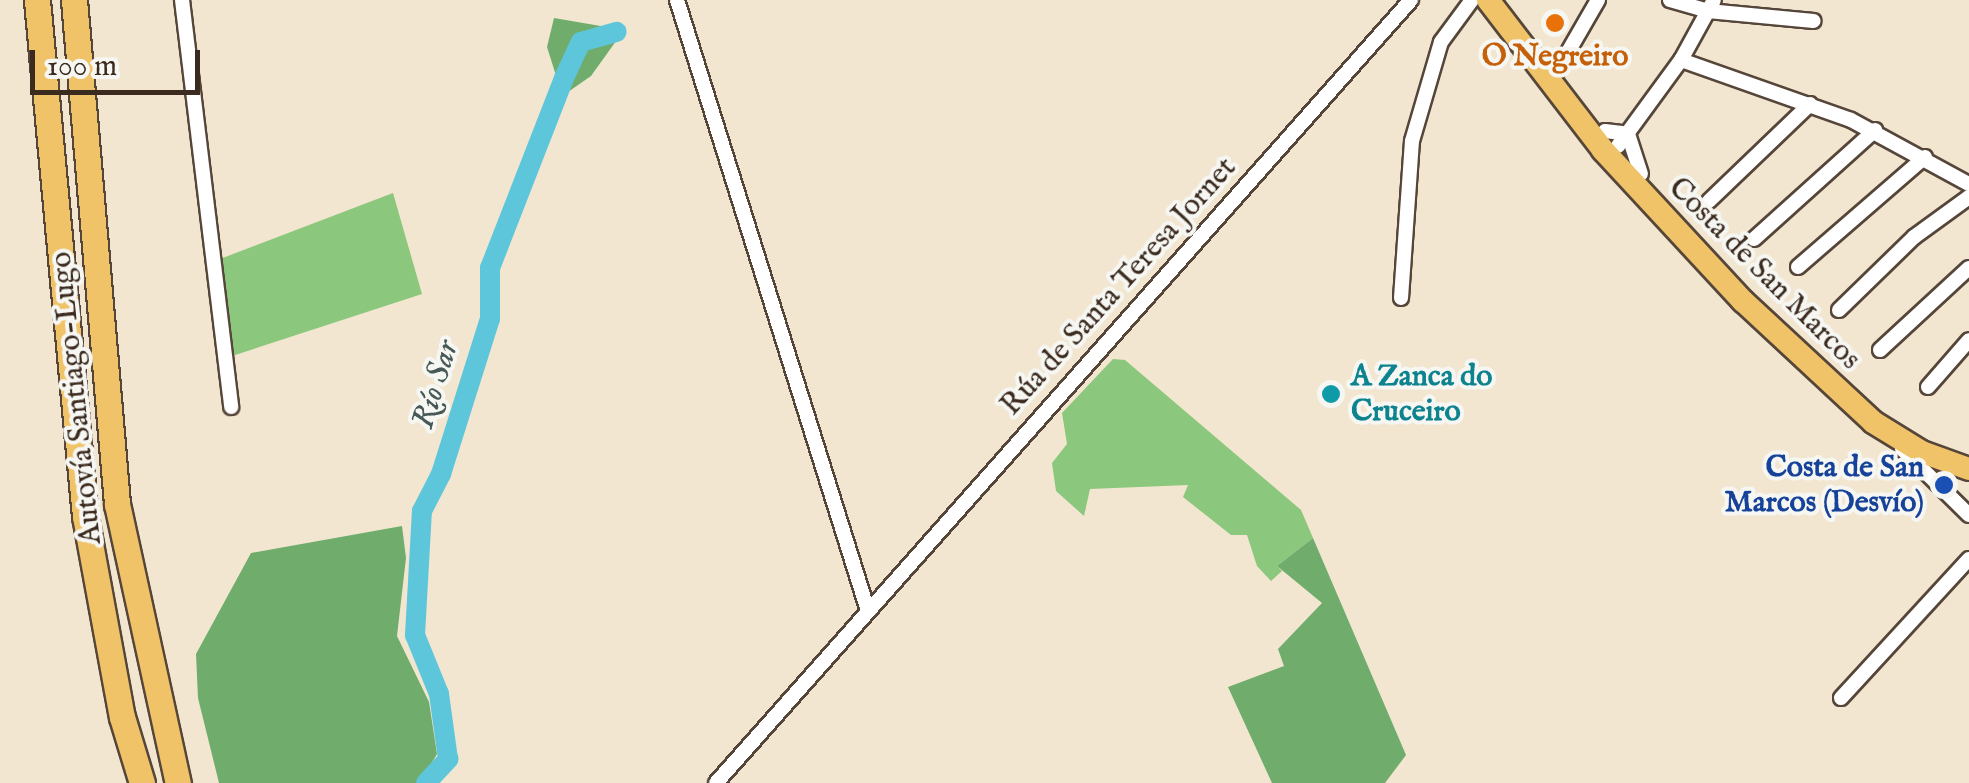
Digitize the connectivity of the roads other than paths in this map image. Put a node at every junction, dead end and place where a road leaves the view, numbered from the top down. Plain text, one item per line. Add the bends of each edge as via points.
1 (74, 0) edge
2 (182, 0) edge
3 (677, 0) edge
4 (1412, 0) edge
5 (1472, 0) edge
6 (1492, 0) edge
7 (1598, 0) edge
8 (1670, 0) edge
9 (37, 2) edge
10 (1711, 5) edge
11 (1509, 8) edge
12 (1814, 21) dead end
13 (1681, 60) junction
14 (1554, 82) junction
15 (1810, 104) junction
16 (1875, 130) junction
17 (1617, 137) junction
18 (1924, 157) junction
19 (1969, 184) edge
20 (1969, 197) edge
21 (1709, 201) dead end
22 (1658, 214) junction
23 (1754, 238) dead end
24 (1798, 268) dead end
25 (1969, 268) edge
26 (1401, 298) dead end
27 (1838, 310) dead end
28 (1969, 340) edge
29 (1880, 350) dead end
30 (1928, 387) dead end
31 (230, 406) dead end
32 (1879, 419) junction
33 (1942, 463) edge
34 (1969, 470) edge
35 (1969, 515) edge
36 (1969, 559) edge
37 (868, 611) junction
38 (1841, 698) dead end
39 (142, 783) edge
40 (178, 783) edge
41 (716, 783) edge

1 - 40 highway, Autovía Santiago-Lugo via 117,504
2 - 31 street
3 - 37 street
4 - 37 street, Rúa de Santa Teresa Jornet
5 - 26 street via 1441,42 1416,124
6 - 11 main road
6 - 14 main road
7 - 14 street
8 - 10 street
9 - 39 highway, Autovía Santiago-Lugo via 84,516 122,717
10 - 12 street
10 - 13 street
11 - 14 main road
13 - 15 street
13 - 17 street
14 - 17 main road via 1608,146
14 - 22 main road, Costa de San Marcos
15 - 16 street
15 - 21 street
16 - 18 street
16 - 23 street
17 - 22 main road via 1619,159
17 - 32 main road, Costa de San Marcos via 1641,174
18 - 19 street
18 - 24 street
20 - 27 street via 1914,237
22 - 32 main road, Costa de San Marcos
25 - 29 street
28 - 30 street
32 - 33 main road, Costa de San Marcos
32 - 33 main road, Costa de San Marcos
33 - 34 main road, Costa de San Marcos
33 - 35 street
36 - 38 street
37 - 41 street, Rúa de Santa Teresa Jornet

